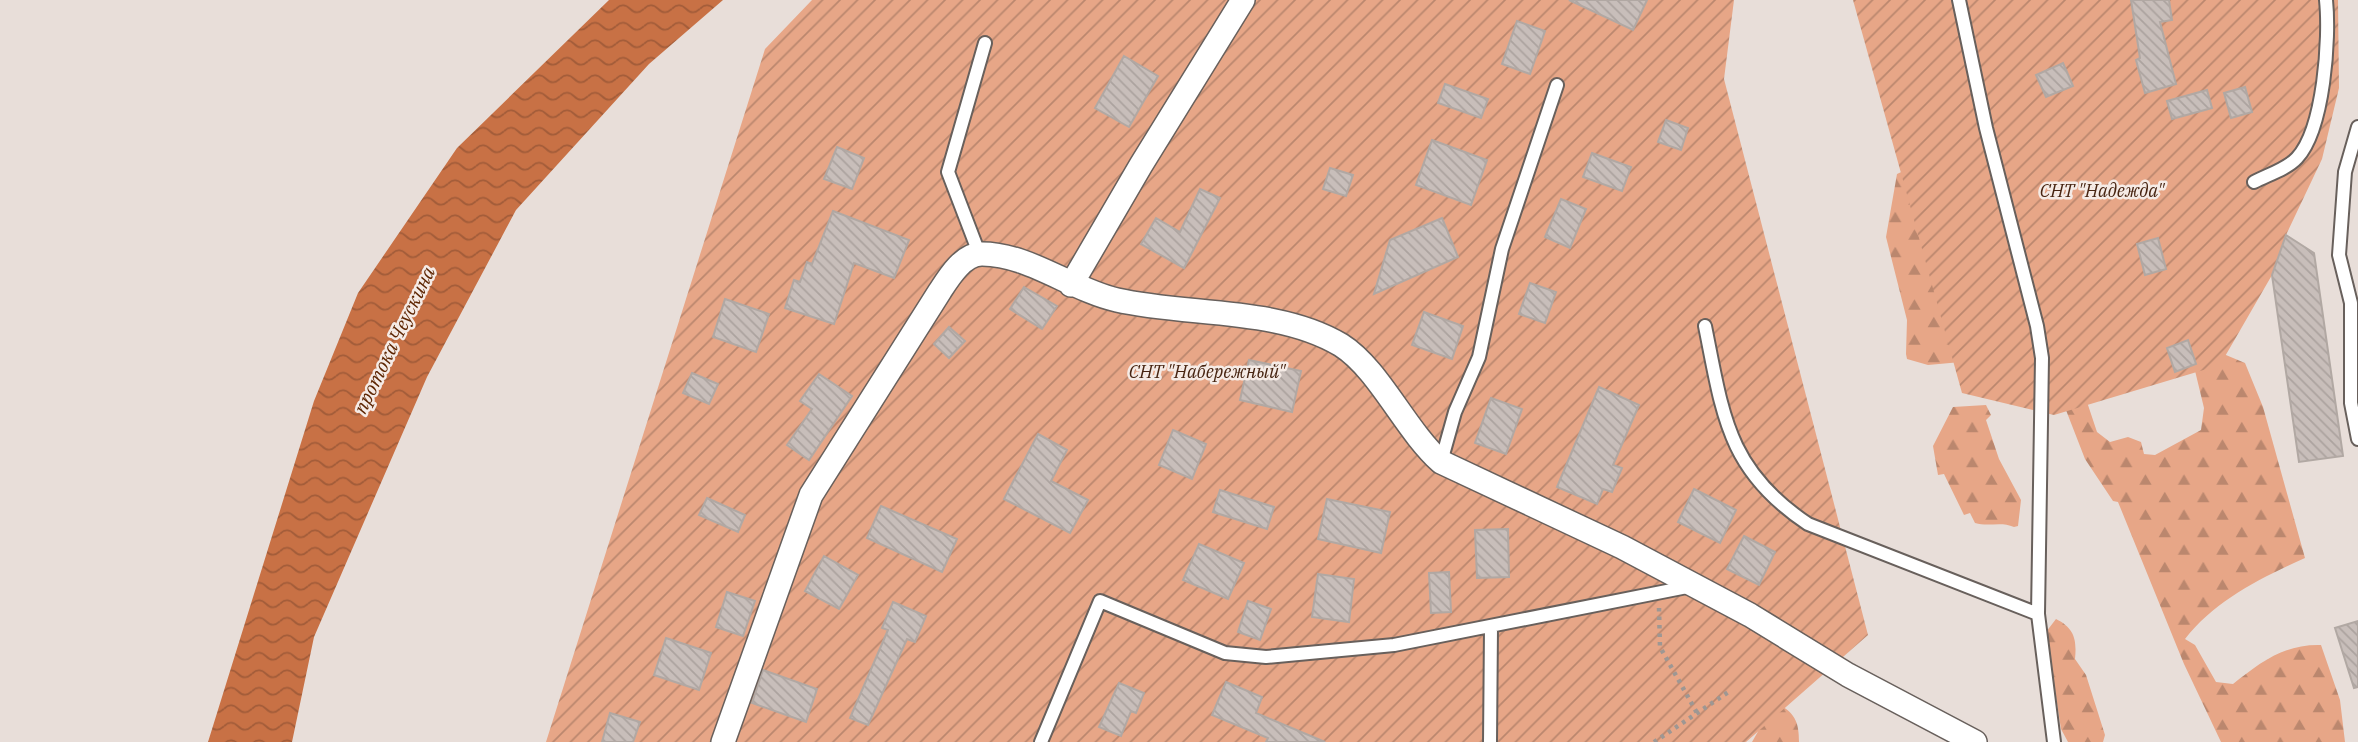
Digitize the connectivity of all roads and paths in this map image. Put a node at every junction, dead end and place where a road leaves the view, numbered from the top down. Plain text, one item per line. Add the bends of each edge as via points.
1 (1243, 0) edge
2 (1959, 0) edge
3 (2326, 0) edge
4 (985, 43) dead end
5 (1557, 85) dead end
6 (2358, 127) edge
7 (2254, 182) dead end
8 (979, 253) junction
9 (1072, 285) junction
10 (2354, 303) edge
11 (1705, 326) dead end
12 (2358, 439) edge
13 (1441, 462) junction
14 (1696, 586) junction
15 (1658, 593) junction
16 (2038, 614) junction
17 (1491, 628) junction
18 (1730, 691) dead end
19 (1697, 713) junction
20 (723, 742) edge
21 (1041, 742) edge
22 (1490, 742) edge
23 (1654, 742) edge
24 (1975, 742) edge
25 (2054, 742) edge

1 - 9 street
2 - 16 lane via 2042,358
3 - 7 lane via 2328,57 2308,144 2295,160
4 - 8 lane via 948,172
5 - 13 lane via 1502,249 1479,357 1455,412
6 - 10 lane via 2345,172 2339,255
8 - 9 street via 1007,257
8 - 20 street via 956,267 811,495
9 - 13 street via 1117,300 1322,334 1363,364 1425,448
10 - 12 lane via 2351,402
11 - 16 lane via 1732,442 1752,476 1778,504 1808,524
13 - 14 street
14 - 15 lane
14 - 24 street via 1848,675
15 - 17 lane
15 - 19 path via 1660,647
16 - 25 lane
17 - 21 lane via 1394,645 1266,657 1225,653 1100,601
17 - 22 lane
18 - 19 path
19 - 23 path

